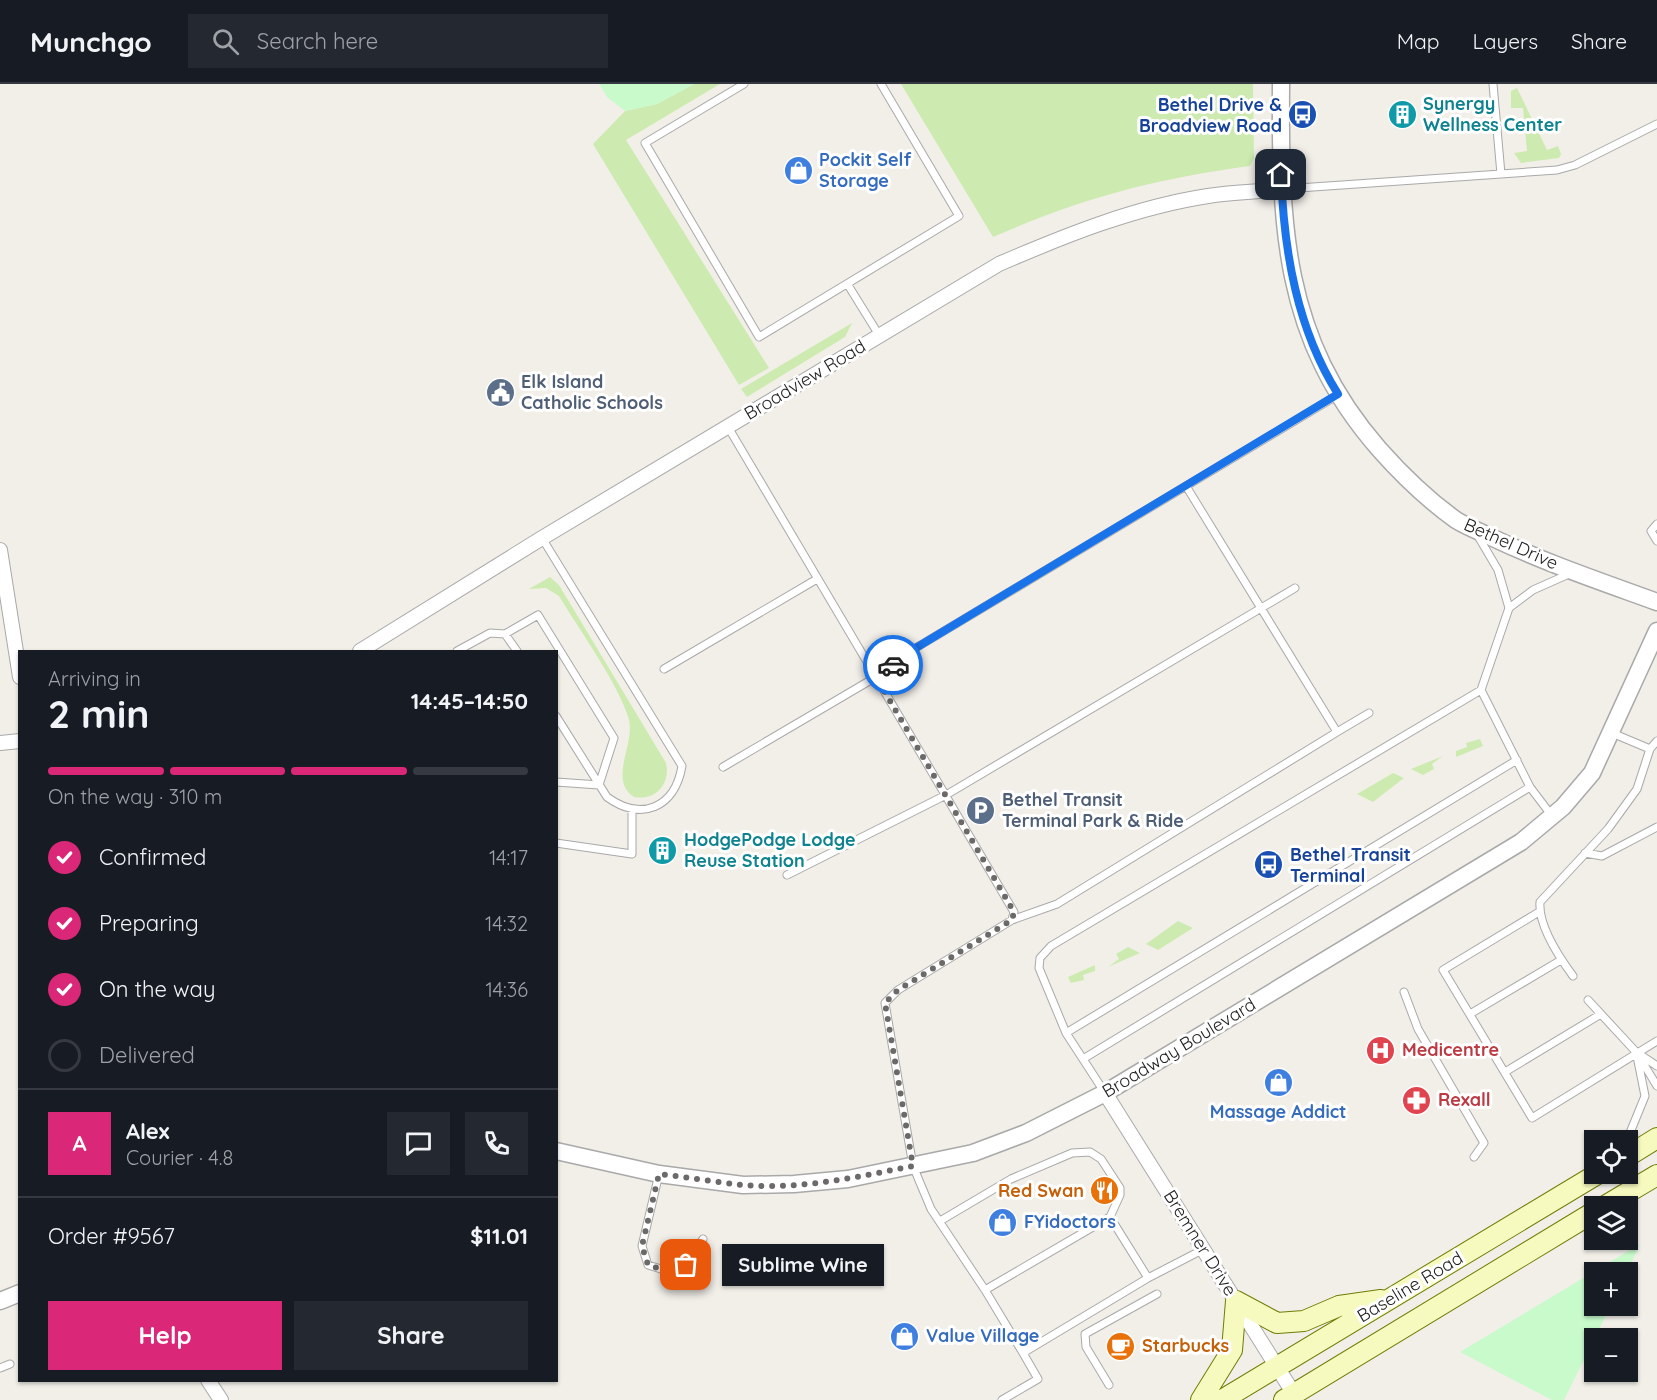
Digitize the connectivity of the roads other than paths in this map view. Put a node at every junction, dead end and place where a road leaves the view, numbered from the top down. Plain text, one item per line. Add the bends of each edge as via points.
1 (744, 84) edge
2 (881, 84) edge
3 (1281, 84) edge
4 (1493, 84) edge
5 (1657, 124) edge
6 (1501, 174) junction
7 (1282, 189) junction
8 (848, 285) junction
9 (879, 335) junction
10 (1338, 394) junction
11 (728, 428) junction
12 (1186, 486) junction
13 (1657, 524) edge
14 (1474, 528) junction
15 (542, 538) junction
16 (1657, 541) edge
17 (0, 550) edge
18 (1573, 572) junction
19 (817, 579) junction
20 (1295, 588) dead end
21 (1657, 602) edge
22 (1263, 608) junction
23 (1509, 608) junction
24 (1657, 631) edge
25 (506, 634) junction
26 (362, 650) edge
27 (459, 650) edge
28 (516, 650) edge
29 (18, 664) edge
30 (664, 669) dead end
31 (876, 677) junction
32 (1481, 690) junction
33 (1369, 713) dead end
34 (558, 719) edge
35 (1338, 732) junction
36 (1612, 733) junction
37 (18, 741) edge
38 (1657, 741) edge
39 (0, 743) edge
40 (1650, 749) junction
41 (1517, 760) junction
42 (723, 767) dead end
43 (558, 782) edge
44 (599, 785) junction
45 (1530, 787) junction
46 (946, 795) junction
47 (632, 810) junction
48 (1552, 816) junction
49 (1657, 827) edge
50 (558, 843) edge
51 (1585, 853) junction
52 (787, 875) dead end
53 (1539, 912) junction
54 (1012, 920) junction
55 (1561, 960) junction
56 (1573, 976) dead end
57 (1404, 992) dead end
58 (1588, 1000) dead end
59 (1470, 1014) junction
60 (1601, 1014) junction
61 (1066, 1033) junction
62 (1657, 1041) edge
63 (1637, 1053) junction
64 (1083, 1059) junction
65 (1657, 1066) edge
66 (1505, 1072) junction
67 (1657, 1086) edge
68 (1105, 1093) junction
69 (1631, 1130) edge
70 (1657, 1138) edge
71 (1638, 1150) edge
72 (558, 1151) edge
73 (1474, 1157) dead end
74 (913, 1166) junction
75 (659, 1174) junction
76 (1657, 1175) edge
77 (1584, 1182) edge
78 (1622, 1196) edge
79 (1110, 1217) junction
80 (1584, 1218) edge
81 (940, 1221) junction
82 (703, 1239) dead end
83 (1204, 1250) junction
84 (1148, 1278) junction
85 (985, 1290) junction
86 (1157, 1294) dead end
87 (1389, 1299) junction
88 (1236, 1301) junction
89 (1023, 1353) junction
90 (10, 1364) dead end
91 (1279, 1366) junction
92 (0, 1368) edge
93 (209, 1382) edge
94 (1109, 1385) dead end
95 (1289, 1397) edge
96 (221, 1400) edge
97 (1002, 1400) edge
98 (1201, 1400) edge
99 (1222, 1400) edge

1 - 8 lane via 645,143 759,338
2 - 8 lane via 959,216
3 - 7 street, Bethel Drive
4 - 6 lane
5 - 6 lane via 1575,165
6 - 7 lane
7 - 9 street, Broadview Road via 1209,196 1157,207 1057,239 999,264
7 - 10 street, Bethel Drive via 1286,243 1302,320
8 - 9 lane
9 - 11 street, Broadview Road
10 - 12 lane
10 - 14 street, Bethel Drive via 1355,422 1401,474 1457,520
11 - 15 street, Broadview Road
11 - 19 lane
12 - 22 lane
12 - 31 lane via 914,649
13 - 16 lane via 1651,531
14 - 18 street, Bethel Drive
14 - 23 lane via 1498,570
15 - 26 street, Broadview Road
15 - 47 lane via 682,766 679,780 666,799 647,809
17 - 29 street
18 - 21 street, Bethel Drive
18 - 23 lane via 1533,590
19 - 30 lane
19 - 31 lane
20 - 22 lane
22 - 35 lane
22 - 46 lane
23 - 32 lane
24 - 36 street, Broadway Boulevard
25 - 27 lane via 490,633
25 - 28 lane
25 - 44 lane via 538,615 614,738
31 - 42 lane
31 - 46 lane
32 - 41 lane
32 - 61 lane via 1051,946 1040,958 1039,968
33 - 35 lane
34 - 44 lane
35 - 54 lane via 1057,904
36 - 40 lane
36 - 48 street, Broadway Boulevard via 1592,773
37 - 39 street
38 - 40 lane
40 - 51 lane via 1638,789
41 - 45 lane
41 - 61 lane
43 - 44 lane
44 - 47 lane via 607,797
45 - 48 lane
45 - 64 lane
46 - 52 lane
46 - 54 lane via 1014,912
47 - 50 lane via 632,854
48 - 68 street, Broadway Boulevard via 1521,842
49 - 51 lane via 1602,856
51 - 53 lane via 1540,902
53 - 55 lane
53 - 59 lane via 1443,970
54 - 74 lane via 898,990 885,1003
55 - 56 lane
55 - 59 lane
57 - 73 lane via 1418,1029 1484,1143
58 - 60 lane
59 - 66 lane
60 - 63 lane
60 - 66 lane
61 - 64 lane
62 - 63 lane
63 - 65 lane
63 - 66 lane via 1532,1118
63 - 67 lane
63 - 69 lane via 1646,1096
64 - 68 lane
68 - 74 street, Broadway Boulevard via 973,1153
68 - 83 street, Bremner Drive
70 - 71 main road
72 - 75 street, Broadway Boulevard
74 - 75 street, Broadway Boulevard via 848,1179 794,1184 743,1185
74 - 81 lane
75 - 82 lane via 642,1246 648,1265 671,1272 679,1269
76 - 78 main road
77 - 87 main road, Baseline Road
79 - 81 lane via 1120,1188 1101,1159 1082,1151 1011,1179
79 - 84 lane
79 - 85 lane
80 - 95 main road, Baseline Road
81 - 85 lane
83 - 84 lane
83 - 88 street, Bremner Drive
84 - 89 lane
85 - 89 lane
86 - 94 lane via 1085,1334 1086,1347
87 - 88 main road via 1339,1306 1304,1321 1277,1323
87 - 91 main road, Baseline Road
88 - 91 street, Bremner Drive
88 - 98 main road via 1232,1350
89 - 97 lane via 1038,1379
90 - 92 lane
91 - 95 street, Bremner Drive
91 - 99 main road, Baseline Road
93 - 96 street

